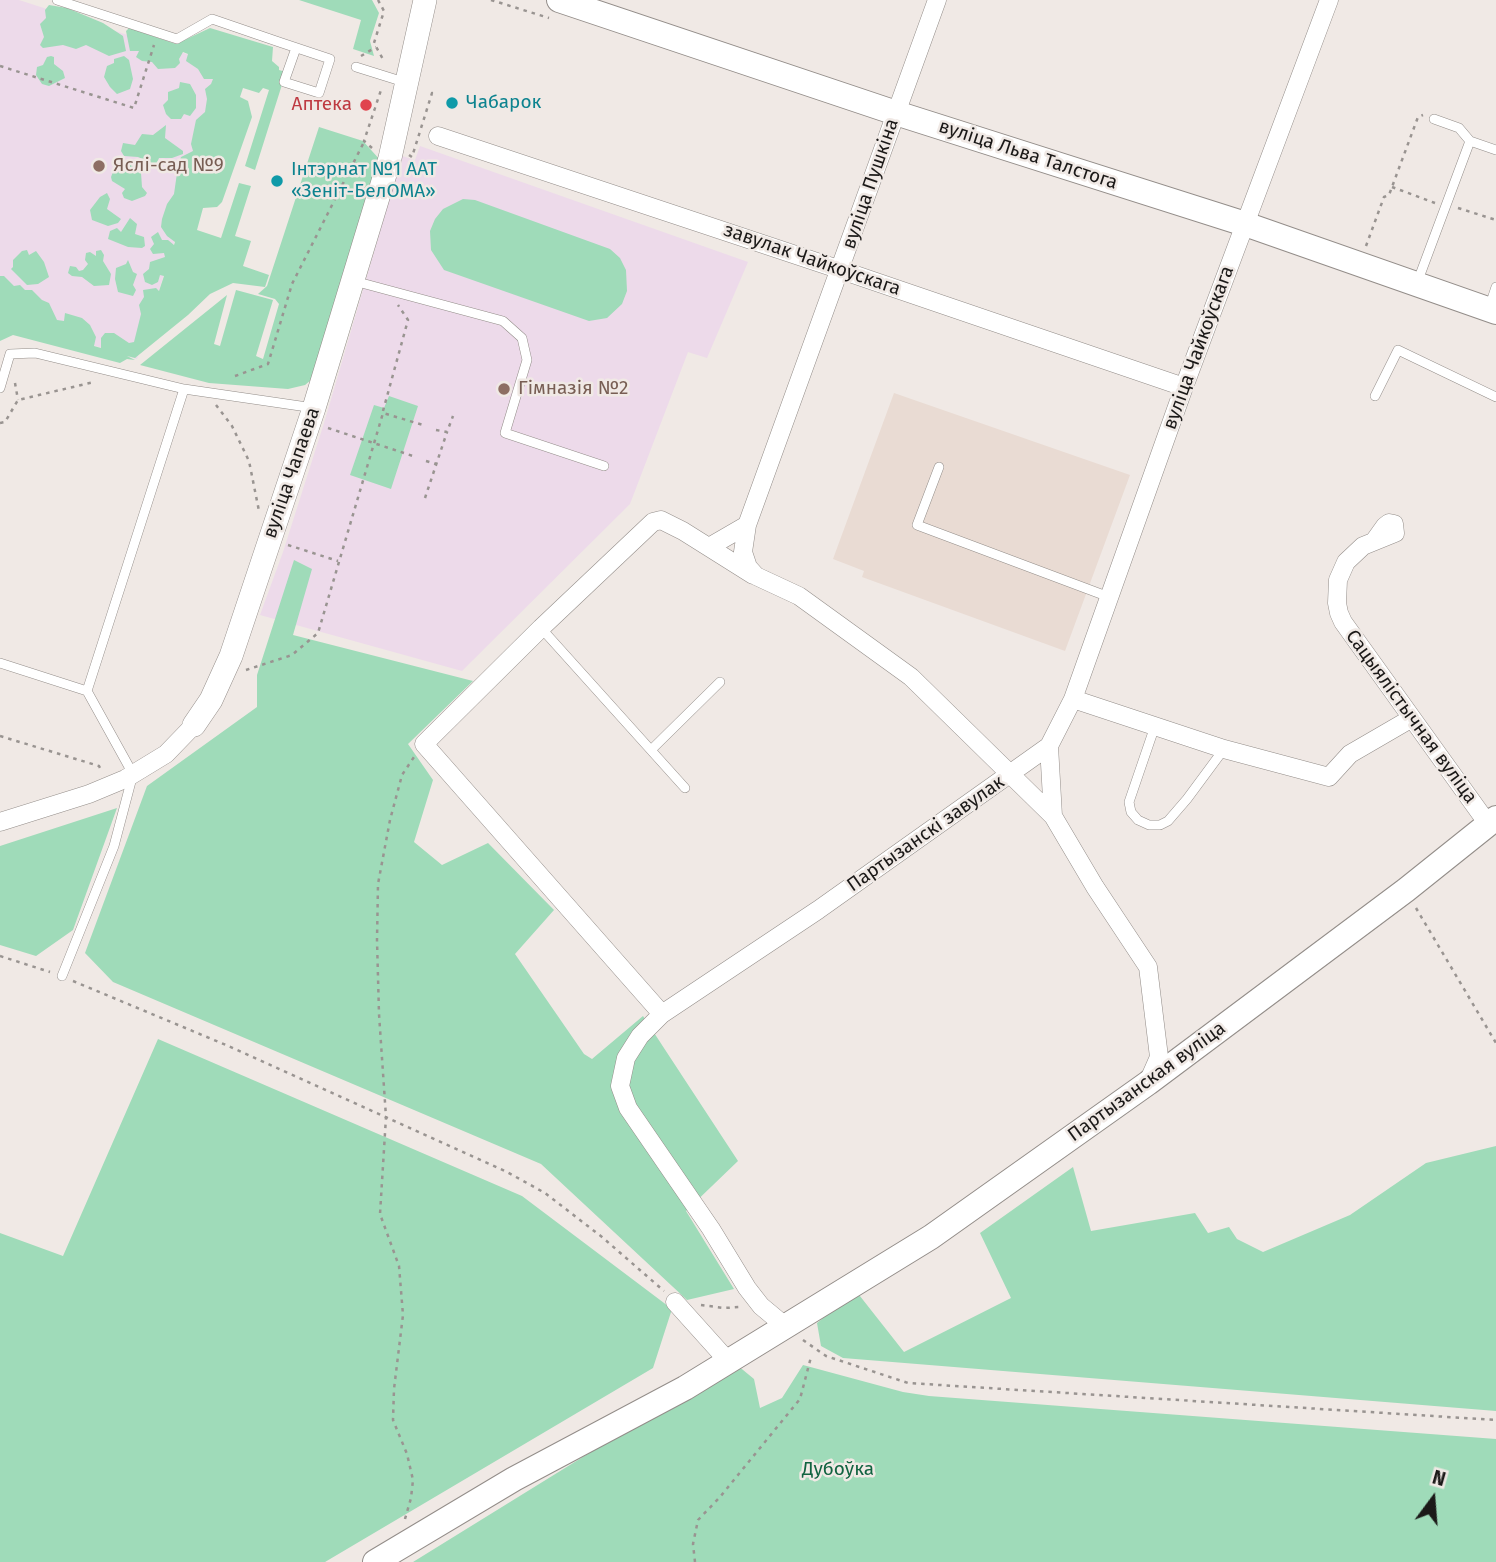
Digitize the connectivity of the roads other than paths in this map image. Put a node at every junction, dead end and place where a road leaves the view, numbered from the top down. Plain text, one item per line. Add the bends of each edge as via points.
1 (57, 0) edge
2 (425, 0) edge
3 (559, 0) edge
4 (937, 0) edge
5 (1329, 0) edge
6 (296, 48) junction
7 (357, 62) road end
8 (395, 80) junction
9 (897, 113) junction
10 (1434, 119) road end
11 (438, 136) dead end
12 (1470, 141) junction
13 (1496, 150) edge
14 (1245, 224) junction
15 (841, 270) junction
16 (353, 280) junction
17 (1416, 285) junction
18 (1493, 303) edge
19 (5, 354) edge
20 (1184, 387) junction
21 (0, 388) edge
22 (184, 389) junction
23 (1375, 396) dead end
24 (1496, 397) edge
25 (316, 416) junction
26 (604, 466) dead end
27 (939, 467) dead end
28 (747, 525) junction
29 (1375, 540) dead end
30 (709, 547) junction
31 (756, 576) junction
32 (1109, 597) junction
33 (541, 628) junction
34 (0, 663) edge
35 (720, 682) dead end
36 (87, 691) junction
37 (1073, 699) junction
38 (1412, 718) junction
39 (194, 725) joint
40 (1155, 726) junction
41 (1049, 746) junction
42 (1224, 749) junction
43 (651, 750) junction
44 (131, 769) junction
45 (1011, 773) junction
46 (685, 788) dead end
47 (1053, 816) junction
48 (1492, 821) edge
49 (0, 822) edge
50 (62, 976) road end
51 (662, 1014) junction
52 (1148, 1083) junction
53 (675, 1302) road end
54 (785, 1326) junction
55 (728, 1361) junction
56 (375, 1562) edge

1 - 6 lane via 177,39 212,19
2 - 8 street, вуліца Чапаева
3 - 9 main road, вуліца Льва Талстога
4 - 9 street, вуліца Пушкіна
5 - 14 street, вуліца Чайкоўскага
6 - 6 lane via 330,60 318,93 284,82
7 - 8 lane
8 - 16 street, вуліца Чапаева via 390,158
9 - 14 main road, вуліца Льва Талстога
9 - 15 street, вуліца Пушкіна
10 - 12 lane via 1459,128
11 - 15 street, завулак Чайкоўскага
12 - 13 lane
12 - 17 lane
14 - 17 main road, вуліца Льва Талстога
14 - 20 street, вуліца Чайкоўскага
15 - 20 street, завулак Чайкоўскага
15 - 28 street, вуліца Пушкіна
16 - 25 street, вуліца Чапаева
16 - 26 lane via 503,321 522,338 527,360 505,433
17 - 18 main road, вуліца Льва Талстога
19 - 21 lane
19 - 22 lane via 64,358
20 - 32 street, вуліца Чайкоўскага
22 - 25 lane
22 - 36 lane
23 - 24 lane via 1398,351
25 - 39 street, вуліца Чапаева via 222,678
27 - 32 lane via 917,525
28 - 30 street
28 - 31 street via 743,552
29 - 38 street, Сацыялістычная вуліца via 1346,562 1338,580 1337,603 1343,622
30 - 31 street, Партызанскі завулак
30 - 33 street, Партызанскі завулак via 662,520 653,522
31 - 45 street, Партызанскі завулак via 799,596 874,648 911,677
32 - 37 street, вуліца Чайкоўскага
33 - 43 lane
33 - 51 street via 424,744
34 - 36 lane
35 - 43 lane
36 - 44 lane
37 - 40 street
37 - 41 street, вуліца Чайкоўскага
38 - 42 street via 1350,754 1329,777
38 - 48 street, Сацыялістычная вуліца
39 - 44 street, вуліца Чапаева via 166,754
40 - 42 street
40 - 42 lane via 1129,802 1131,812 1149,825 1168,821
41 - 45 street, вуліца Чайкоўскага
41 - 47 street
43 - 46 lane
44 - 49 street, вуліца Чапаева via 89,794
44 - 50 lane via 114,846
45 - 47 street
45 - 51 street, Партызанскі завулак
47 - 52 street via 1148,967 1159,1057
48 - 52 main road, Партызанская вуліца
51 - 54 street, Партызанскі завулак via 626,1058 620,1086 628,1108 761,1306
52 - 54 main road, Партызанская вуліца via 931,1237
53 - 55 street
54 - 55 main road, Партызанская вуліца
55 - 56 main road, Партызанская вуліца

